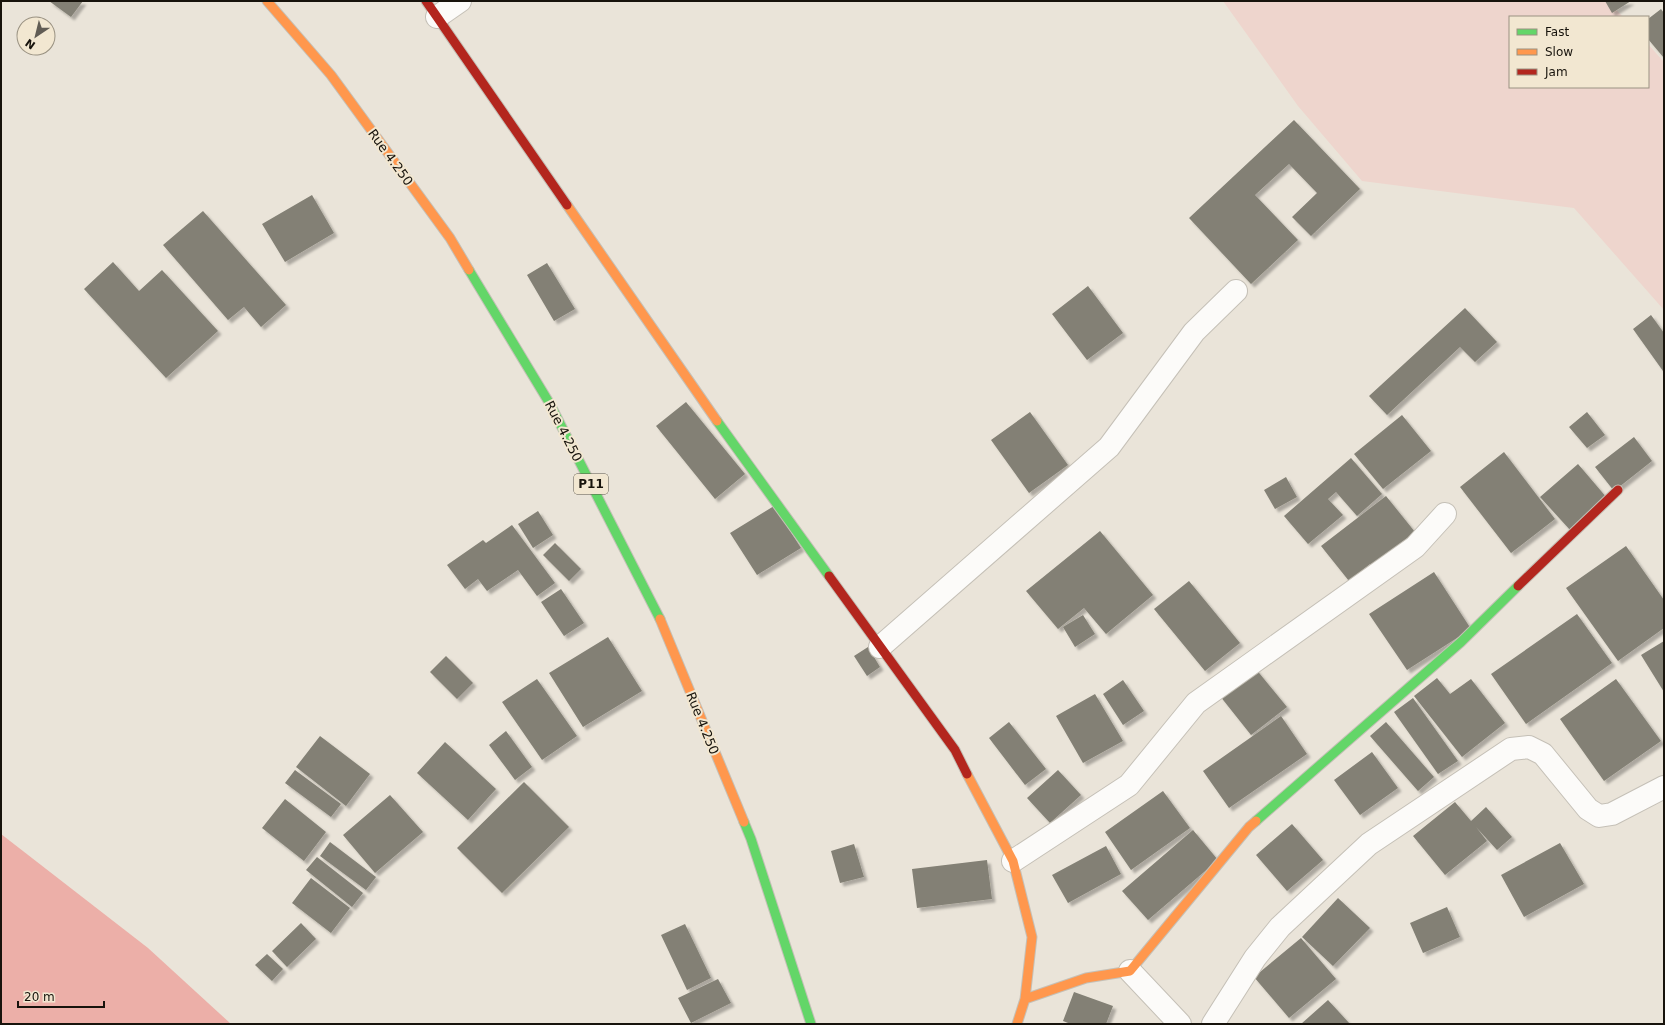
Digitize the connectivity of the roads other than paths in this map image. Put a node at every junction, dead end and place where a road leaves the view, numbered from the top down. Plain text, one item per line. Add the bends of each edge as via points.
1 (267, 1) edge
2 (460, 1) edge
3 (431, 9) edge
4 (1236, 291) dead end
5 (1618, 490) dead end
6 (1445, 514) dead end
7 (880, 647) junction
8 (1664, 787) edge
9 (1013, 861) junction
10 (1130, 972) junction
11 (1025, 999) junction
12 (811, 1024) edge
13 (1017, 1024) edge
14 (1180, 1024) edge
15 (1213, 1024) edge

1 - 12 street, Rue 4.250 / P11 via 330,75 450,238 550,404 666,633 751,838
2 - 3 street
3 - 7 street via 700,398
4 - 7 street via 1194,332 1109,447
5 - 10 street via 1461,642 1249,827
6 - 9 street via 1415,547 1196,703 1129,785
7 - 9 street via 955,750
8 - 15 street via 1612,814 1599,816 1588,809 1544,754 1529,747 1511,749 1369,844 1280,927 1255,958
9 - 11 street via 1032,937
10 - 11 street via 1086,978
10 - 14 street
11 - 13 street

